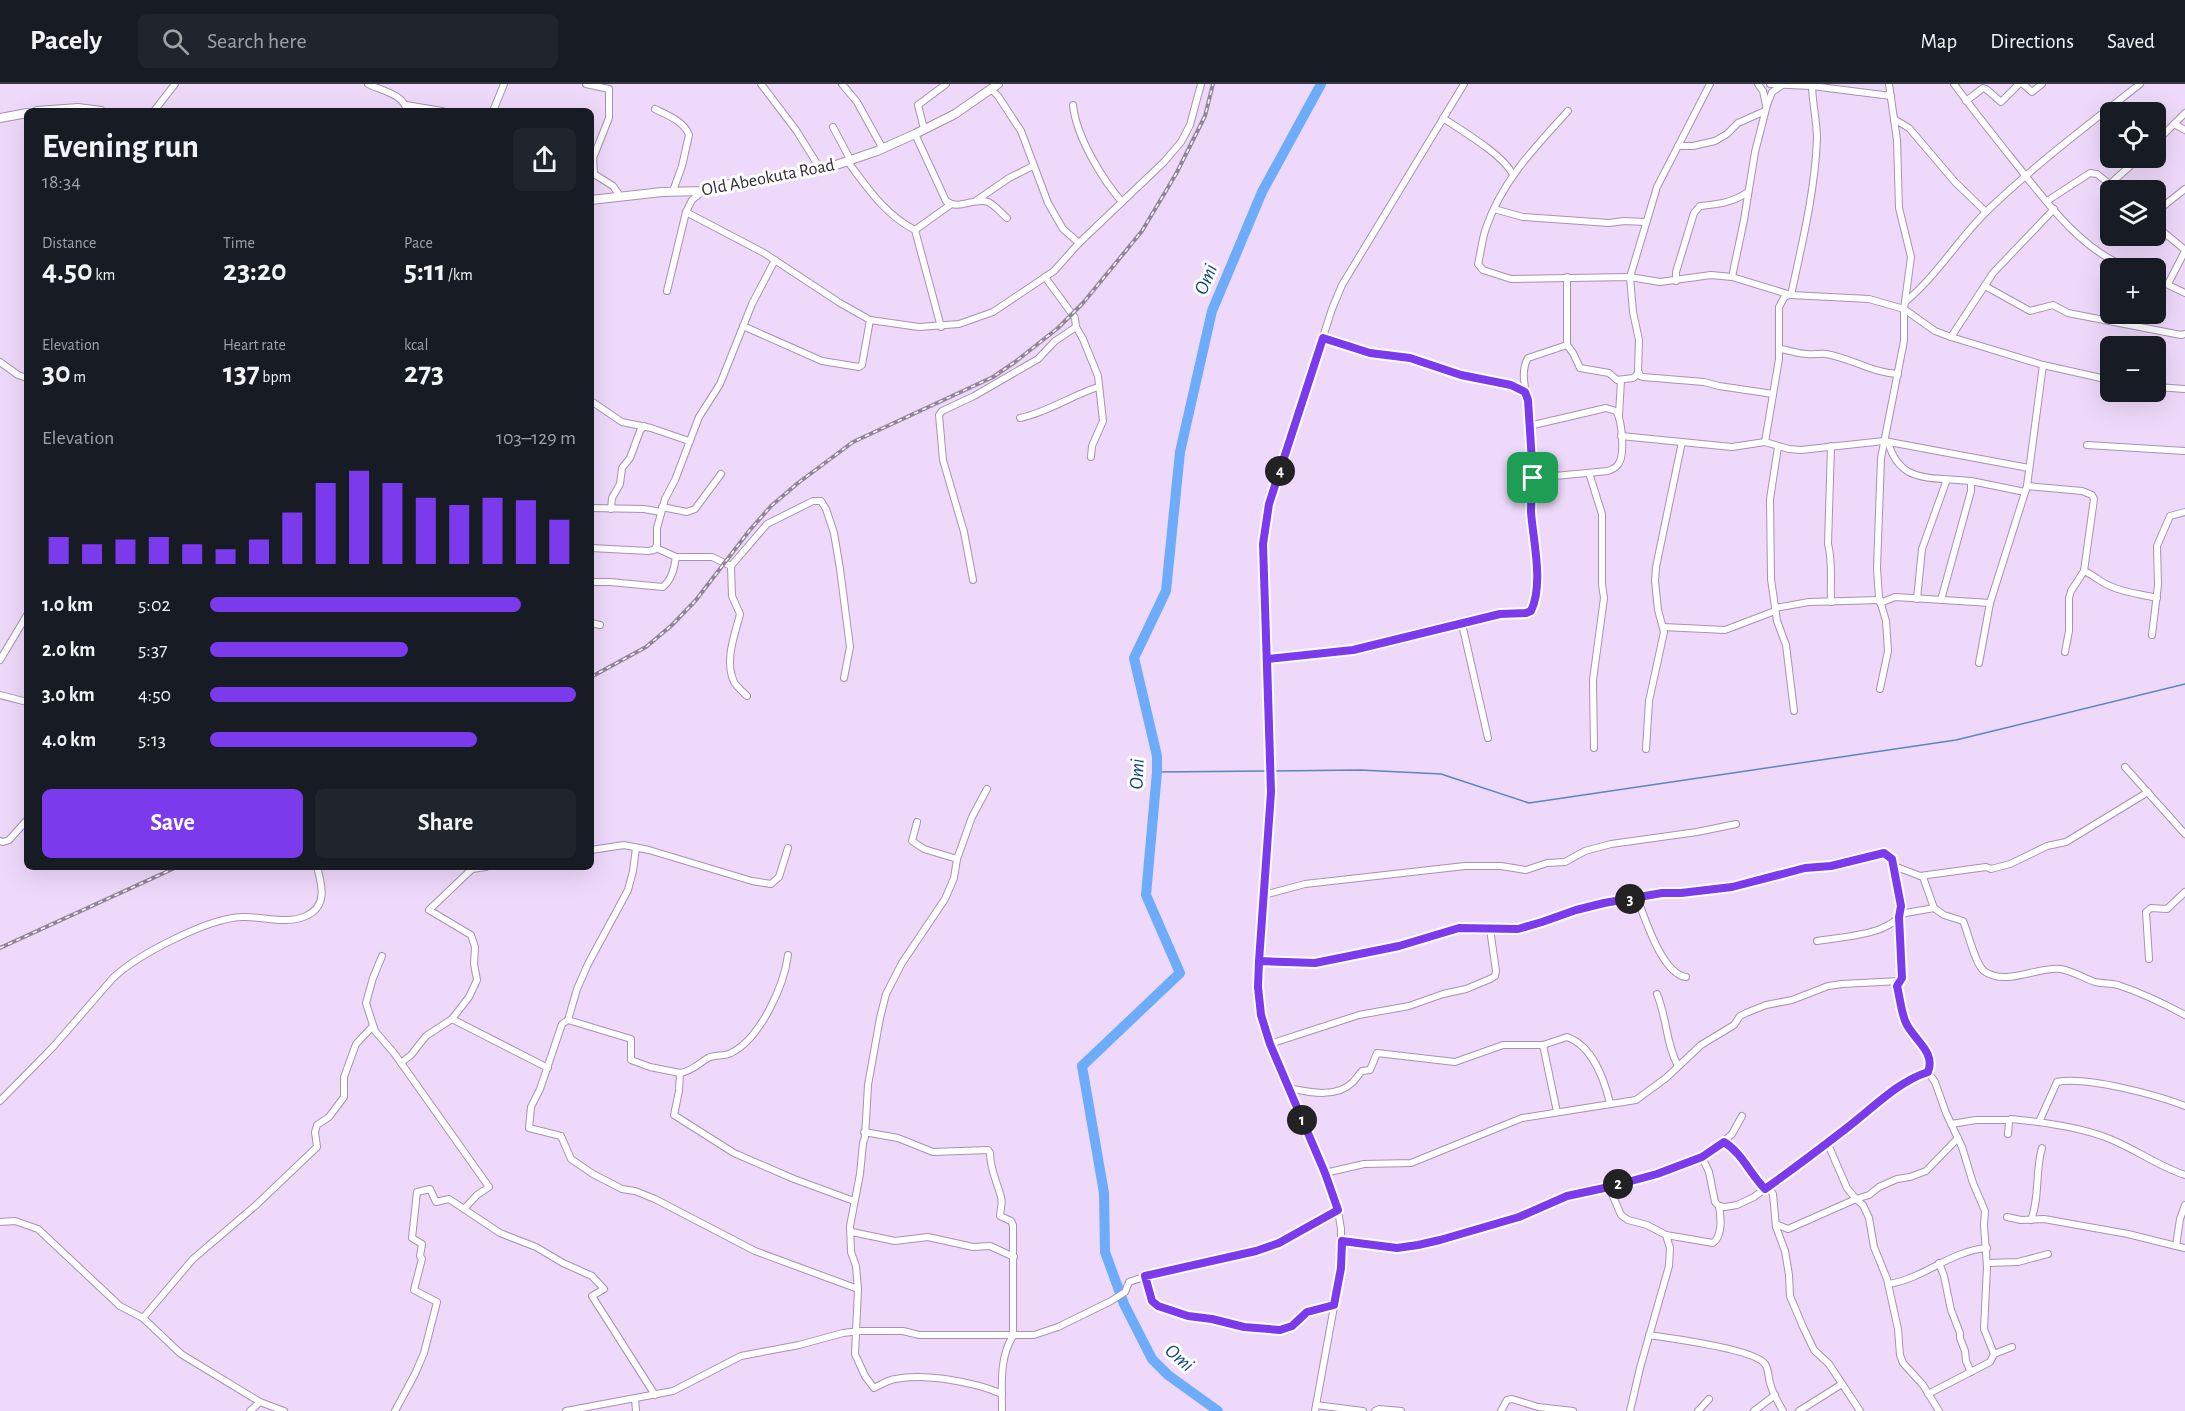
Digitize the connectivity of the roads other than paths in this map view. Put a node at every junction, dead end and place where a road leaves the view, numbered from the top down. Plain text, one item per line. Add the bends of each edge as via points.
1 (175, 84) edge
2 (368, 84) edge
3 (504, 84) edge
4 (586, 84) edge
5 (761, 84) edge
6 (842, 84) edge
7 (946, 84) edge
8 (1201, 84) edge
9 (1464, 84) edge
10 (1710, 84) edge
11 (1758, 84) edge
12 (1770, 84) edge
13 (1889, 84) edge
14 (1954, 84) edge
15 (2021, 84) edge
16 (2042, 84) edge
17 (2140, 84) edge
18 (1812, 85) edge
19 (994, 86) edge
20 (1781, 86) junction
21 (1891, 96) junction
22 (1966, 101) junction
23 (1073, 105) dead end
24 (156, 108) edge
25 (407, 108) edge
26 (494, 108) edge
27 (1766, 108) junction
28 (655, 109) dead end
29 (1568, 111) dead end
30 (24, 113) edge
31 (2185, 113) edge
32 (0, 118) edge
33 (1443, 118) junction
34 (1894, 119) junction
35 (2174, 124) junction
36 (833, 127) dead end
37 (924, 129) junction
38 (2185, 130) edge
39 (2166, 132) edge
40 (915, 134) junction
41 (1678, 146) junction
42 (883, 149) junction
43 (594, 156) edge
44 (850, 161) junction
45 (1033, 166) junction
46 (2128, 168) edge
47 (821, 170) junction
48 (594, 174) edge
49 (1513, 175) junction
50 (2025, 176) junction
51 (2105, 180) edge
52 (2114, 180) edge
53 (2185, 189) edge
54 (673, 191) junction
55 (703, 191) junction
56 (1748, 192) junction
57 (620, 196) junction
58 (594, 200) edge
59 (977, 200) junction
60 (2047, 201) junction
61 (1122, 202) junction
62 (2166, 204) edge
63 (950, 205) junction
64 (2054, 208) junction
65 (1494, 209) junction
66 (686, 212) junction
67 (1986, 212) junction
68 (1007, 218) dead end
69 (1646, 222) junction
70 (915, 230) junction
71 (2166, 235) edge
72 (1079, 243) junction
73 (2185, 251) edge
74 (2111, 258) edge
75 (775, 260) junction
76 (1045, 277) junction
77 (1566, 277) junction
78 (1630, 277) junction
79 (1732, 277) junction
80 (1676, 281) junction
81 (2168, 284) joint
82 (1985, 286) junction
83 (667, 291) dead end
84 (2185, 294) edge
85 (1791, 295) junction
86 (1904, 306) junction
87 (870, 320) junction
88 (743, 326) junction
89 (941, 327) junction
90 (1076, 327) junction
91 (2185, 334) edge
92 (1951, 337) junction
93 (1323, 338) junction
94 (1567, 345) junction
95 (1780, 349) junction
96 (0, 362) edge
97 (2043, 365) junction
98 (1639, 373) junction
99 (1898, 374) junction
100 (24, 377) edge
101 (2100, 378) edge
102 (1621, 380) junction
103 (1098, 387) junction
104 (2166, 388) edge
105 (2185, 389) edge
106 (1525, 392) junction
107 (1773, 394) junction
108 (594, 404) edge
109 (1619, 416) junction
110 (1020, 418) dead end
111 (1529, 426) junction
112 (641, 427) junction
113 (1622, 436) junction
114 (689, 441) junction
115 (1682, 442) junction
116 (1765, 442) junction
117 (1886, 442) junction
118 (2087, 445) dead end
119 (1831, 446) junction
120 (1778, 447) junction
121 (2185, 451) edge
122 (1091, 457) dead end
123 (2029, 468) junction
124 (1589, 473) junction
125 (721, 474) dead end
126 (1533, 478) junction
127 (1944, 479) junction
128 (1971, 481) junction
129 (2026, 489) junction
130 (594, 508) edge
131 (611, 509) junction
132 (662, 510) junction
133 (2185, 512) edge
134 (594, 548) edge
135 (656, 548) junction
136 (676, 557) junction
137 (731, 566) junction
138 (2084, 571) junction
139 (973, 580) dead end
140 (594, 582) edge
141 (2157, 598) junction
142 (1917, 599) junction
143 (1941, 600) junction
144 (1880, 601) junction
145 (1831, 602) junction
146 (1990, 603) junction
147 (1775, 609) junction
148 (24, 620) edge
149 (594, 624) edge
150 (1462, 624) junction
151 (600, 625) dead end
152 (1663, 627) junction
153 (2152, 635) dead end
154 (2065, 651) dead end
155 (1267, 659) junction
156 (0, 660) edge
157 (1979, 663) dead end
158 (844, 678) dead end
159 (1880, 689) dead end
160 (0, 695) edge
161 (747, 696) dead end
162 (24, 701) edge
163 (1794, 711) dead end
164 (1488, 738) dead end
165 (1594, 748) dead end
166 (1646, 749) dead end
167 (2125, 767) dead end
168 (987, 789) dead end
169 (2148, 792) junction
170 (916, 822) dead end
171 (24, 823) edge
172 (1736, 824) dead end
173 (2185, 834) edge
174 (0, 841) edge
175 (636, 848) junction
176 (788, 848) dead end
177 (594, 849) edge
178 (957, 859) junction
179 (1894, 866) junction
180 (318, 870) edge
181 (471, 870) edge
182 (1920, 876) junction
183 (2185, 892) edge
184 (1264, 895) junction
185 (1637, 898) junction
186 (1934, 908) junction
187 (1900, 915) junction
188 (1490, 929) junction
189 (1817, 941) dead end
190 (788, 955) dead end
191 (382, 956) dead end
192 (2149, 959) dead end
193 (1259, 961) junction
194 (1686, 977) dead end
195 (1900, 981) junction
196 (1657, 994) dead end
197 (2185, 1015) edge
198 (452, 1019) junction
199 (568, 1020) junction
200 (373, 1026) junction
201 (1270, 1044) junction
202 (1543, 1045) junction
203 (401, 1063) junction
204 (1678, 1066) junction
205 (548, 1068) junction
206 (680, 1072) junction
207 (1928, 1072) junction
208 (1288, 1088) junction
209 (0, 1089) edge
210 (7, 1093) junction
211 (0, 1101) edge
212 (1610, 1103) junction
213 (2185, 1106) edge
214 (1557, 1112) junction
215 (1742, 1116) dead end
216 (2011, 1119) dead end
217 (2039, 1122) junction
218 (1951, 1124) junction
219 (864, 1132) junction
220 (2008, 1134) dead end
221 (1958, 1138) junction
222 (1724, 1142) junction
223 (1827, 1142) junction
224 (2042, 1148) dead end
225 (1702, 1157) junction
226 (1325, 1173) junction
227 (2185, 1175) edge
228 (1609, 1187) junction
229 (1766, 1188) junction
230 (1856, 1199) junction
231 (854, 1201) junction
232 (2185, 1205) edge
233 (1719, 1206) junction
234 (464, 1209) junction
235 (1338, 1210) junction
236 (2007, 1216) dead end
237 (2031, 1220) junction
238 (0, 1221) edge
239 (1776, 1227) junction
240 (852, 1232) junction
241 (1666, 1235) junction
242 (1342, 1241) junction
243 (2176, 1246) junction
244 (1987, 1248) junction
245 (2185, 1248) edge
246 (2048, 1254) dead end
247 (1014, 1257) junction
248 (1939, 1263) junction
249 (1987, 1263) junction
250 (1145, 1276) junction
251 (1889, 1284) junction
252 (858, 1289) junction
253 (1334, 1305) junction
254 (143, 1318) junction
255 (856, 1332) junction
256 (1013, 1335) junction
257 (1648, 1335) junction
258 (2012, 1347) dead end
259 (1994, 1354) junction
260 (1971, 1372) junction
261 (1842, 1384) junction
262 (1002, 1394) junction
263 (1928, 1394) junction
264 (655, 1395) junction
265 (1775, 1395) junction
266 (635, 1399) junction
267 (1709, 1399) dead end
268 (260, 1402) junction
269 (1316, 1408) edge
270 (575, 1410) edge
271 (250, 1411) edge
272 (284, 1411) edge
273 (395, 1411) edge
274 (566, 1411) edge
275 (636, 1411) edge
276 (1002, 1411) edge
277 (1363, 1411) edge
278 (1375, 1411) edge
279 (1401, 1411) edge
280 (1501, 1411) edge
281 (1573, 1411) edge
282 (1630, 1411) edge
283 (1698, 1411) edge
284 (1754, 1411) edge
285 (1783, 1411) edge
286 (1799, 1411) edge
287 (1860, 1411) edge
288 (1939, 1411) edge

1 - 24 street
2 - 25 street via 400,98
3 - 26 street
4 - 43 street via 609,89 609,118
5 - 47 street
6 - 42 street via 857,102
7 - 37 street via 918,105
8 - 61 street via 1181,142
9 - 33 street
10 - 41 street
11 - 27 street
12 - 20 street
13 - 21 street
14 - 22 street
15 - 16 street via 2032,92
15 - 22 street via 2001,102 1983,88
17 - 50 street
18 - 20 street
18 - 21 street
18 - 85 street via 1817,139
19 - 37 highway, Old Abeokuta Road via 955,114
19 - 45 street via 1021,131
20 - 27 street via 1772,92
21 - 34 street
22 - 50 street
23 - 61 street via 1078,129 1107,185
27 - 41 street via 1715,141
27 - 56 street
28 - 54 street via 687,130 682,166
29 - 49 street
30 - 32 highway
31 - 35 street
33 - 49 street via 1507,165
33 - 93 street via 1342,285
34 - 67 street via 1909,128 1954,182
34 - 86 street via 1899,208 1911,257
35 - 38 street
35 - 39 street
36 - 44 street
37 - 40 highway, Old Abeokuta Road
40 - 42 highway, Old Abeokuta Road
40 - 63 street
41 - 69 street via 1657,187
42 - 44 highway, Old Abeokuta Road
44 - 47 highway, Old Abeokuta Road
44 - 70 street via 882,205
45 - 59 street
45 - 72 street via 1063,229
46 - 52 street
47 - 55 highway, Old Abeokuta Road
48 - 57 street via 613,186
49 - 65 street
50 - 60 street
50 - 67 street
51 - 60 street via 2090,173
53 - 62 street
54 - 55 highway, Old Abeokuta Road
54 - 57 highway, Old Abeokuta Road
55 - 66 street
56 - 79 street
56 - 80 street via 1727,203 1700,206 1694,213
57 - 58 highway, Old Abeokuta Road
59 - 63 street
59 - 68 street via 988,202
60 - 64 street
61 - 72 street
63 - 70 street
64 - 74 street via 2094,249
64 - 82 street via 2013,249
65 - 69 street via 1523,217
65 - 77 street via 1478,264 1483,270 1511,279
66 - 75 street
66 - 83 street
67 - 86 street
69 - 78 street
70 - 89 street
71 - 73 street
72 - 76 street
73 - 81 street
75 - 87 street
75 - 88 street
76 - 89 street via 993,312
76 - 90 street via 1075,318
77 - 78 street
77 - 94 street
78 - 80 street
78 - 98 street via 1640,340
79 - 80 street via 1711,275
79 - 85 street
81 - 84 street
82 - 91 street via 2030,310 2053,305 2068,313 2127,326
82 - 92 street
85 - 86 street via 1863,298
85 - 95 street via 1785,296 1779,307
86 - 92 street via 1935,331
86 - 99 street
87 - 88 street via 860,367 822,361
87 - 89 street
88 - 114 street via 720,384
90 - 103 street via 1098,376
90 - 139 street via 1038,359 939,415 943,459
92 - 97 street
93 - 106 street via 1370,353 1410,358
93 - 155 street via 1265,521
94 - 102 street via 1580,368 1609,373
94 - 106 street via 1526,361
95 - 99 street via 1827,354
95 - 107 street
96 - 100 street
97 - 101 street
97 - 123 street
98 - 102 street
98 - 107 street via 1643,377
99 - 117 street
102 - 109 street
103 - 110 street via 1068,398 1050,410
103 - 122 street via 1103,421
104 - 105 street
106 - 111 street
107 - 116 street
108 - 112 street via 622,422
109 - 111 street via 1605,408
109 - 113 street
111 - 126 street
112 - 114 street
112 - 131 street via 630,458 622,468
113 - 115 street
113 - 124 street via 1618,466
114 - 132 street
115 - 116 street via 1732,447
115 - 152 street via 1656,567 1656,600
116 - 120 street
117 - 119 street
117 - 123 street
117 - 127 street via 1895,460 1908,473
117 - 144 street via 1878,502
118 - 121 street
119 - 120 street via 1801,450
119 - 145 street
120 - 147 street via 1770,499
123 - 129 street
124 - 126 street
124 - 165 street via 1602,514 1604,598 1593,680
125 - 132 street via 695,509
126 - 150 street via 1537,552 1535,602 1531,611
127 - 128 street
127 - 142 street via 1922,549
128 - 129 street
128 - 143 street
129 - 138 street via 2082,491 2092,495 2094,507
129 - 146 street
130 - 131 street
131 - 132 street
132 - 135 street
133 - 141 street via 2170,516 2157,546
134 - 135 street
135 - 136 street
136 - 137 street via 712,557
136 - 140 street via 669,582 663,587
137 - 158 street via 767,524 813,501 821,501 834,533 840,569 850,647
137 - 161 street via 732,596 740,614 730,667 734,682
138 - 141 street via 2120,590
138 - 154 street via 2070,591
141 - 153 street
142 - 143 street
142 - 144 street via 1894,597
143 - 146 street
144 - 145 street
144 - 159 street via 1888,651
145 - 147 street
146 - 157 street
147 - 152 street via 1725,630
147 - 163 street via 1786,645
148 - 156 street
149 - 151 street
150 - 155 street via 1353,650
150 - 164 street
152 - 166 street via 1649,701
155 - 184 street via 1271,792
160 - 162 street
167 - 169 street
168 - 178 street
169 - 173 street
169 - 182 street via 2066,842 2047,846 2010,864
170 - 178 street via 912,842
171 - 174 street via 9,840
172 - 184 street via 1611,844 1585,851 1566,862 1526,870 1465,866 1305,884
175 - 176 street via 771,884 779,877
175 - 177 street via 624,844
175 - 199 street via 628,890 588,964
178 - 219 street via 945,899 886,994 868,1085
179 - 182 street
179 - 185 street via 1889,856 1882,853 1732,887
179 - 187 street
180 - 210 street via 320,904 306,916 232,918 174,940 122,970
181 - 198 street via 429,910 471,935 475,947 477,980 470,997
182 - 186 street via 1925,879
183 - 192 street via 2167,909 2151,908 2146,912
184 - 193 street
185 - 188 street via 1576,910 1518,929
185 - 194 street via 1654,943 1669,966
186 - 187 street
186 - 197 street via 1963,921 1980,966 1995,976 2063,970 2146,994
187 - 189 street via 1872,932
187 - 195 street
188 - 193 street via 1459,928 1399,946 1315,963
188 - 201 street via 1496,970 1490,980
190 - 206 street via 770,1008 747,1041 730,1054 711,1056 689,1072
191 - 200 street via 366,1003
193 - 201 street via 1259,1003
195 - 204 street via 1828,986 1766,1005 1740,1016
195 - 207 street via 1897,986 1906,1022 1929,1055
196 - 204 street
198 - 203 street via 426,1036
198 - 205 street
199 - 205 street via 562,1024
199 - 206 street via 631,1039 631,1060
200 - 203 street
200 - 254 street via 356,1044 344,1077 344,1097 329,1117 316,1125 317,1147 193,1259
201 - 208 street
202 - 208 street via 1503,1045 1455,1062 1377,1053 1370,1070 1362,1071 1345,1088 1320,1094
202 - 212 street via 1567,1037 1573,1040 1594,1061
202 - 214 street
203 - 234 street via 489,1187
204 - 212 street via 1642,1096
205 - 252 street via 531,1107 529,1128 561,1136 571,1159 612,1184 655,1198 755,1251
206 - 231 street via 674,1115 734,1153
207 - 218 street
207 - 223 street via 1903,1084
208 - 226 street
209 - 210 street
210 - 211 street
212 - 214 street
213 - 217 street via 2089,1081 2070,1080 2057,1082
214 - 226 street via 1522,1118 1411,1163 1364,1164
215 - 222 street
216 - 217 street
217 - 227 street via 2109,1138
218 - 220 street via 2007,1120
218 - 221 street
219 - 231 street
219 - 247 street via 898,1138 933,1152 988,1150 1001,1197 999,1214 1013,1225
221 - 230 street via 1926,1171 1897,1179
221 - 244 street via 1985,1211
222 - 225 street
222 - 229 street
223 - 229 street
223 - 230 street via 1846,1188
224 - 237 street
225 - 228 street
225 - 233 street
226 - 235 street
228 - 241 street via 1621,1215
228 - 242 street via 1567,1196 1519,1217 1418,1245 1397,1248
229 - 233 street via 1737,1205
229 - 239 street via 1773,1194
230 - 239 street via 1788,1229 1778,1224
230 - 251 street via 1869,1218 1874,1247
231 - 240 street
232 - 243 street
233 - 241 street via 1718,1237 1713,1243
234 - 264 street via 500,1233 592,1276 604,1289 592,1296
234 - 273 street via 449,1199 436,1202 430,1189 417,1192 412,1238 422,1244 422,1259 414,1290 437,1302 424,1353
235 - 242 street
235 - 250 street via 1271,1246
236 - 237 street
237 - 243 street via 2128,1234
238 - 254 street via 15,1221 38,1229 120,1306
239 - 261 street via 1785,1251 1790,1296 1803,1328 1814,1350
240 - 247 street via 895,1241 928,1238 990,1246
240 - 252 street via 851,1252
241 - 257 street via 1669,1266
242 - 253 street
243 - 245 street
244 - 248 street via 1964,1252
244 - 249 street
246 - 249 street via 2018,1262
247 - 256 street
248 - 251 street via 1928,1272
248 - 260 street
249 - 259 street via 1984,1329
250 - 253 street via 1152,1301 1158,1306 1244,1327 1280,1330 1292,1326 1307,1312
250 - 256 street via 1129,1282 1125,1292 1111,1301 1047,1331
251 - 263 street via 1900,1355
252 - 255 street
253 - 269 street
254 - 268 street via 181,1354
255 - 256 street
255 - 262 street via 855,1354 874,1388 894,1379 936,1378 978,1385
255 - 264 street via 741,1356 679,1389
256 - 262 street via 1004,1357
257 - 265 street via 1716,1346 1761,1360
257 - 282 street
258 - 259 street
259 - 260 street via 1990,1362
260 - 263 street
261 - 286 street
261 - 287 street
262 - 276 street
263 - 288 street
264 - 266 street
265 - 284 street
265 - 285 street
266 - 270 street
266 - 275 street
267 - 283 street
268 - 271 street
268 - 272 street
269 - 277 street
270 - 274 street
278 - 279 street
280 - 281 street via 1507,1400 1512,1399

